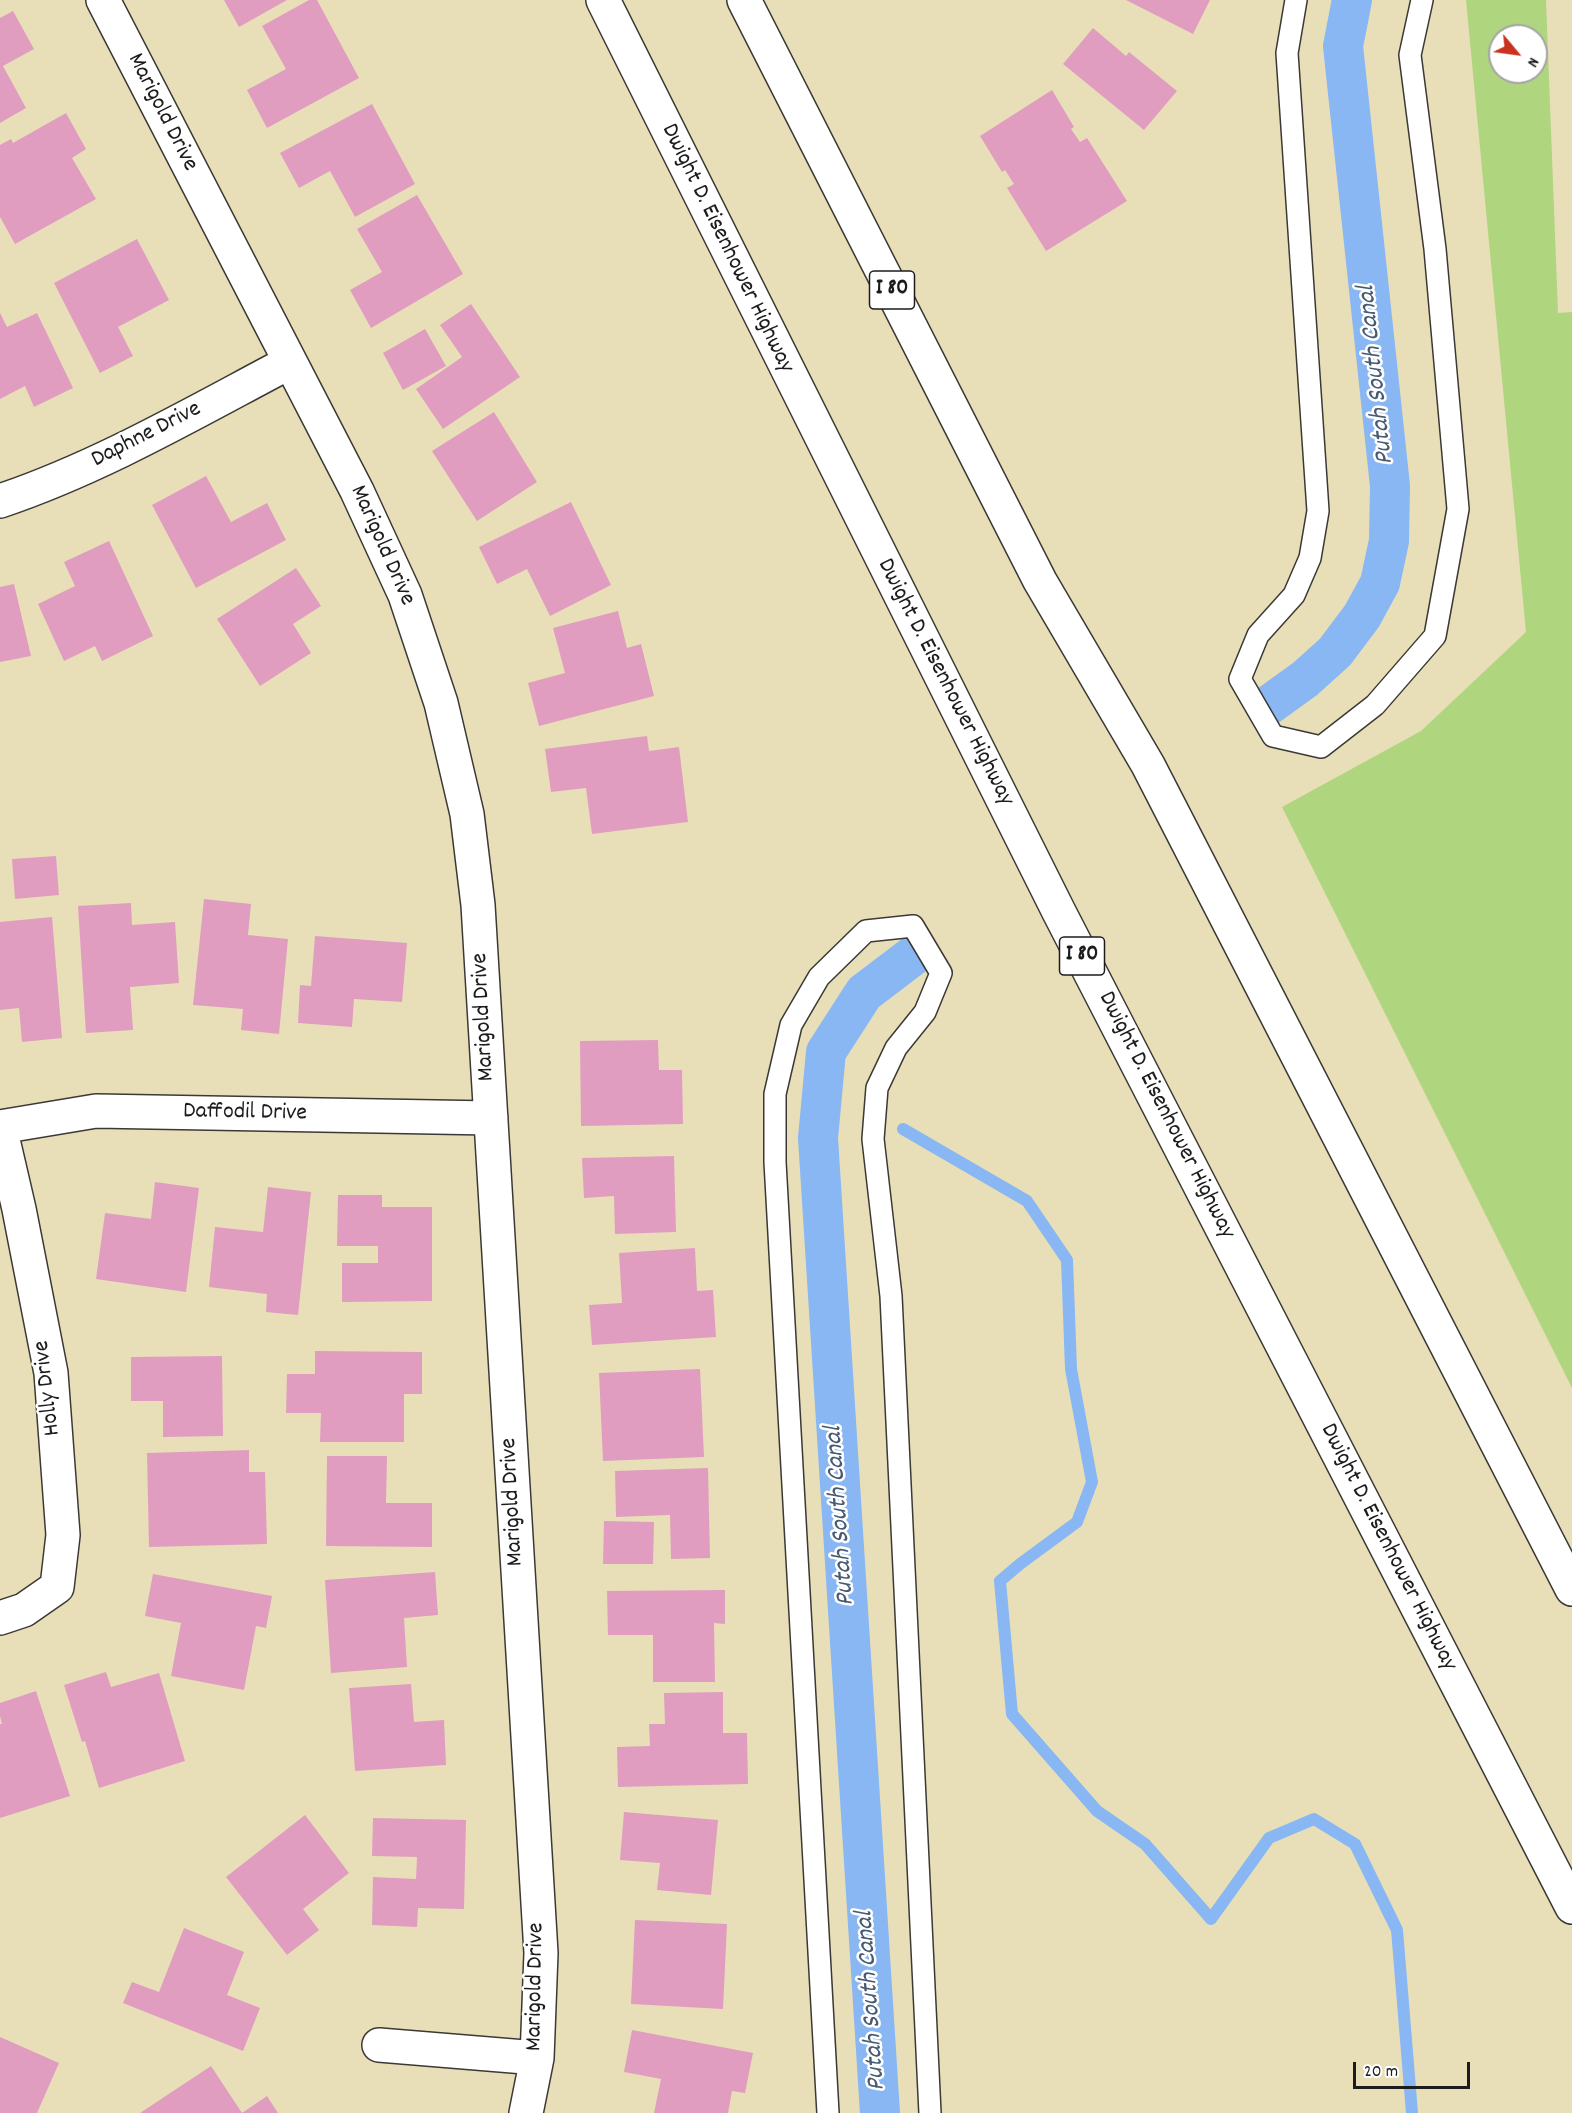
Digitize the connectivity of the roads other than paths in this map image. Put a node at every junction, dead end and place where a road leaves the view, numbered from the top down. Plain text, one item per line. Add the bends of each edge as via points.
1 (103, 0) edge
2 (603, 0) edge
3 (744, 0) edge
4 (1296, 0) edge
5 (1422, 0) edge
6 (290, 362) junction
7 (0, 501) edge
8 (491, 1118) junction
9 (0, 1127) edge
10 (1572, 1589) edge
11 (0, 1618) edge
12 (1572, 1907) edge
13 (379, 2045) dead end
14 (537, 2058) junction
15 (526, 2113) edge
16 (828, 2113) edge
17 (930, 2113) edge

1 - 6 main road, Marigold Drive
2 - 12 main road, Dwight D. Eisenhower Highway / I 80 via 1065,923
3 - 10 main road, I 80 via 1040,581 1148,765
4 - 5 lane via 1287,64 1318,511 1310,558 1294,595 1258,635 1240,679 1273,736 1321,747 1375,705 1435,636 1458,509 1436,249 1410,54
6 - 7 main road, Daphne Drive via 120,451 40,488
6 - 8 main road, Marigold Drive via 405,595 441,703 467,814 478,905
8 - 9 main road, Daffodil Drive via 96,1111
8 - 14 main road, Marigold Drive via 541,1953
9 - 11 main road, Holly Drive via 51,1373 63,1535 57,1587 24,1610
13 - 14 main road
14 - 15 main road, Marigold Drive
16 - 17 lane via 775,1162 775,1094 791,1025 819,977 866,931 913,926 941,973 925,1012 896,1048 877,1088 873,1139 891,1296

